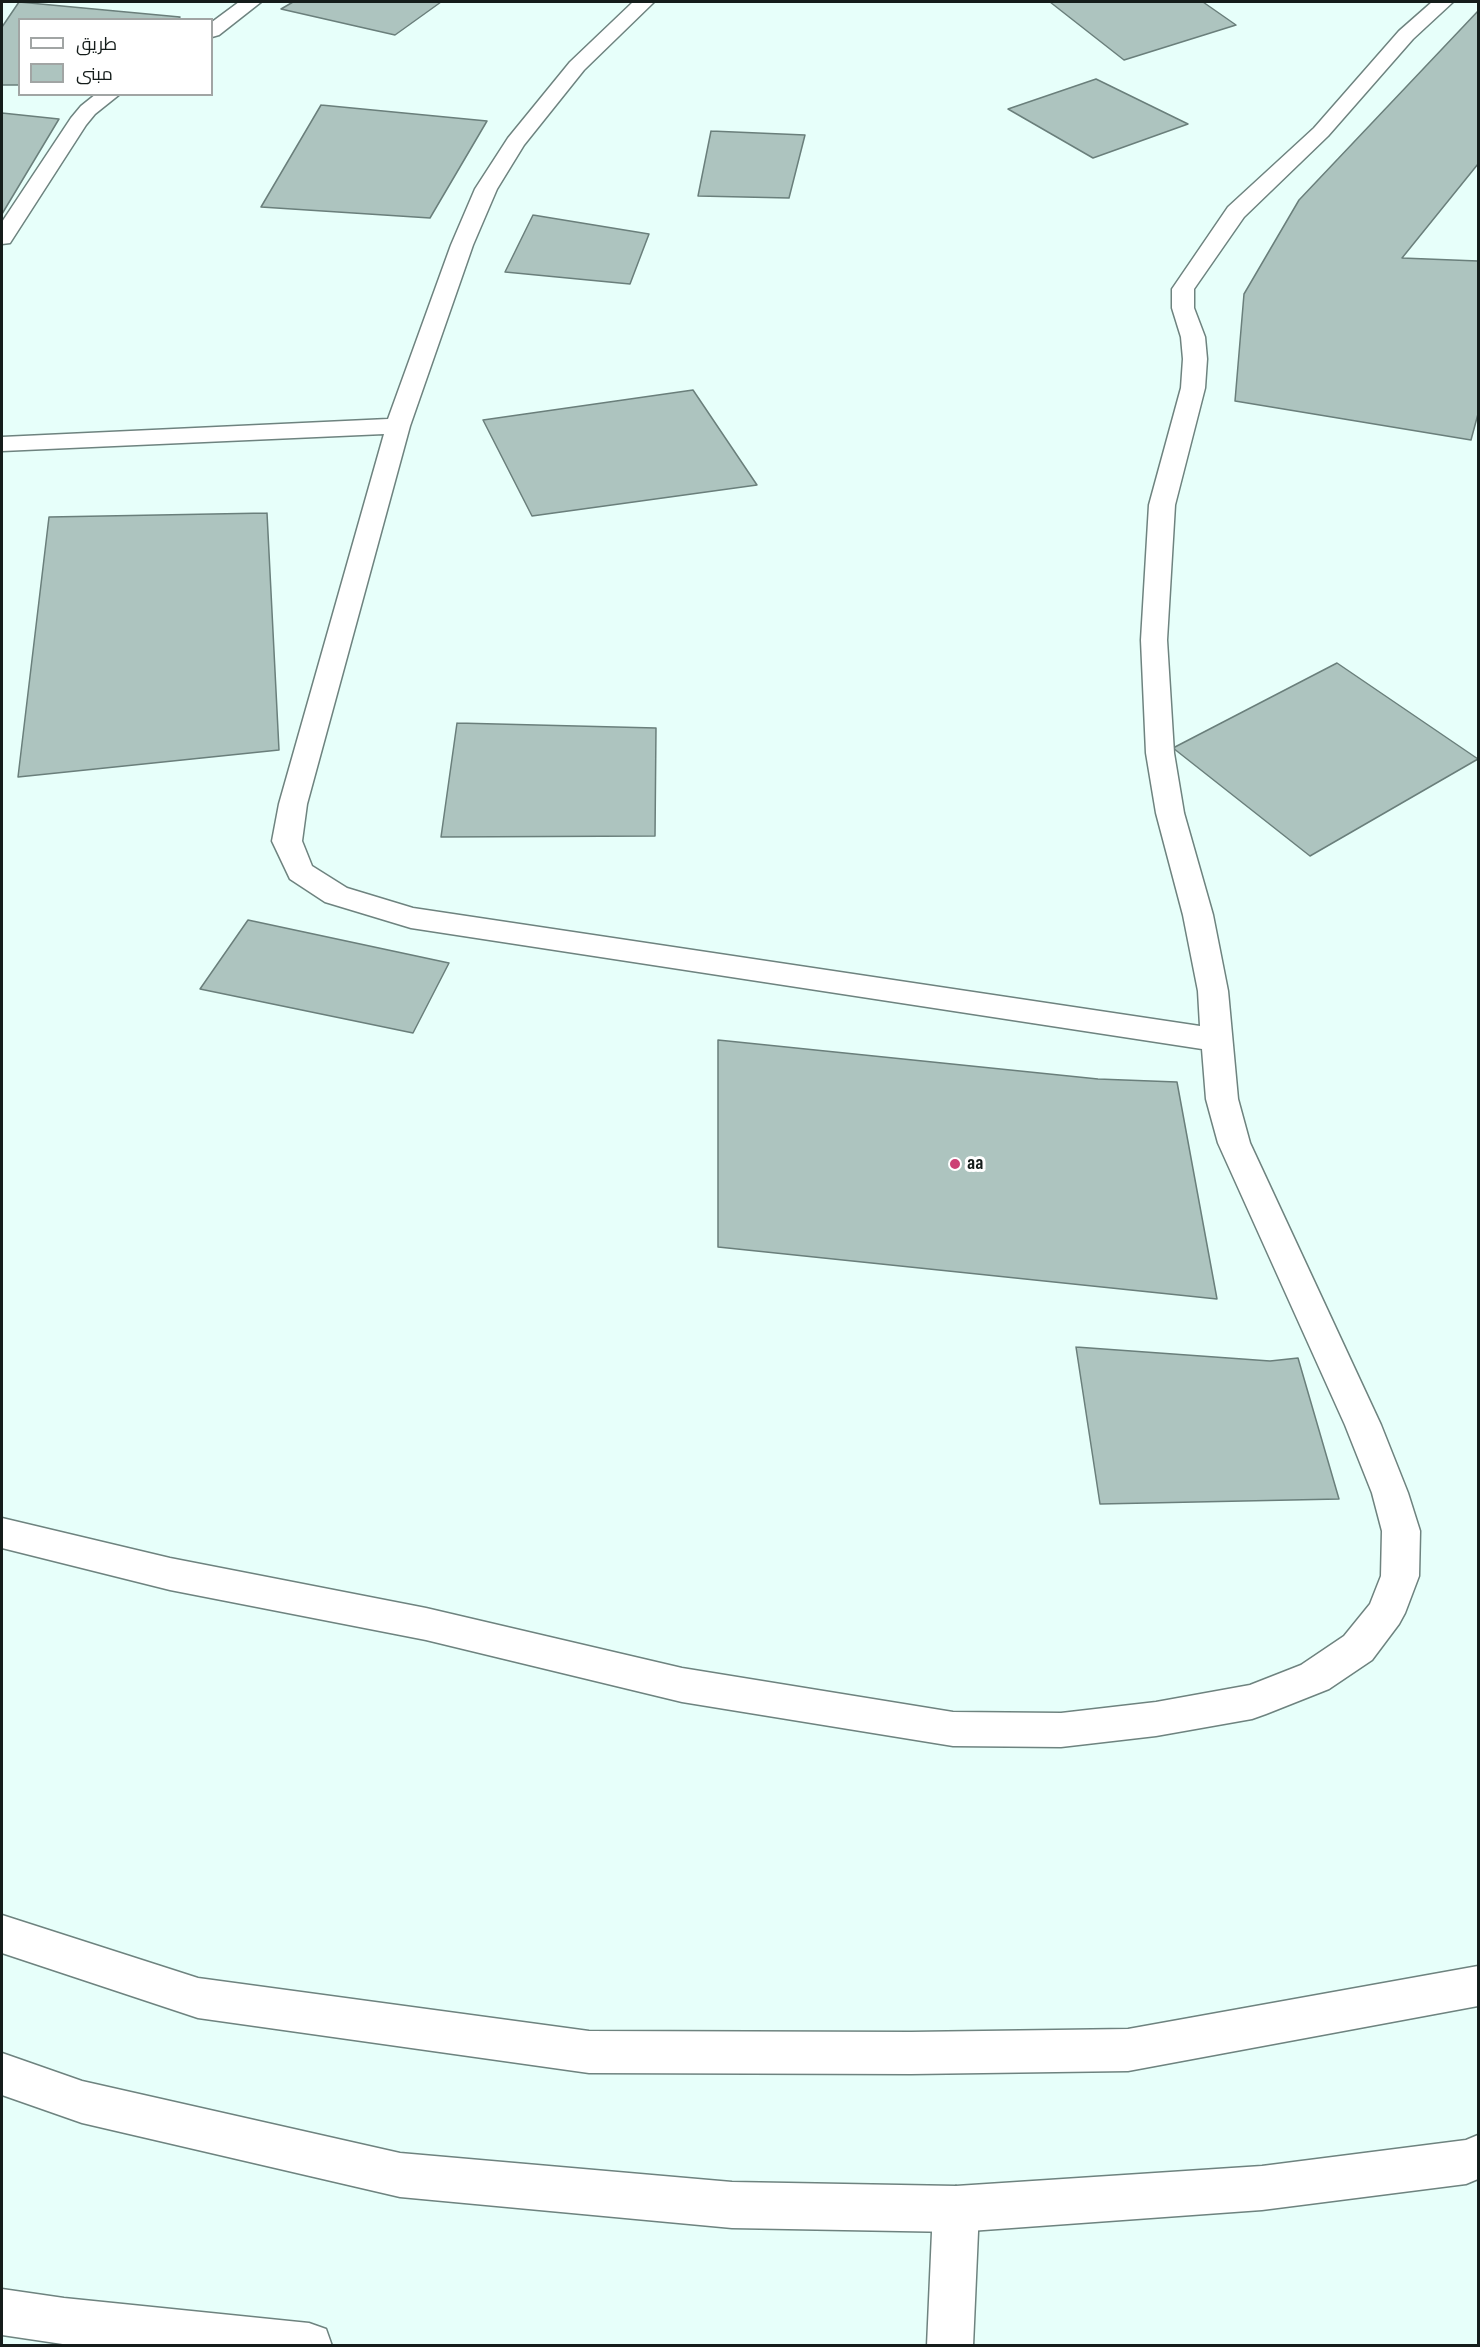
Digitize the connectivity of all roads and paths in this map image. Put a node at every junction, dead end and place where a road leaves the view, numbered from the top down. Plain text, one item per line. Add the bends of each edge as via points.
1 (251, 2) edge
2 (644, 2) edge
3 (1443, 2) edge
4 (213, 30) edge
5 (107, 96) edge
6 (2, 238) edge
7 (398, 426) junction
8 (2, 444) edge
9 (1218, 1040) junction
10 (2, 1533) edge
11 (2, 1934) edge
12 (1479, 1986) edge
13 (2, 2074) edge
14 (1479, 2157) edge
15 (956, 2209) junction
16 (2, 2312) edge
17 (309, 2346) edge
18 (950, 2346) edge

1 - 4 street
2 - 7 street via 577,66 544,105 486,189 462,245
3 - 9 street via 1406,35 1321,132 1236,212 1183,289 1183,308 1196,359 1193,388 1162,505 1154,640 1156,705 1170,813 1198,915
5 - 6 street via 78,122
7 - 8 street
7 - 9 street via 293,804 287,841 300,872 336,895 411,918
9 - 10 street via 1222,1099 1234,1143 1363,1425 1401,1531 1400,1576 1386,1613 1358,1648 1315,1677 1252,1702 1156,1719 1061,1730 953,1729 682,1685 426,1624 170,1574
11 - 12 street via 198,1998 589,2052 1128,2050
13 - 15 street via 82,2102 400,2175 732,2205
14 - 15 street via 1466,2162 1262,2188
15 - 18 street
16 - 17 street

